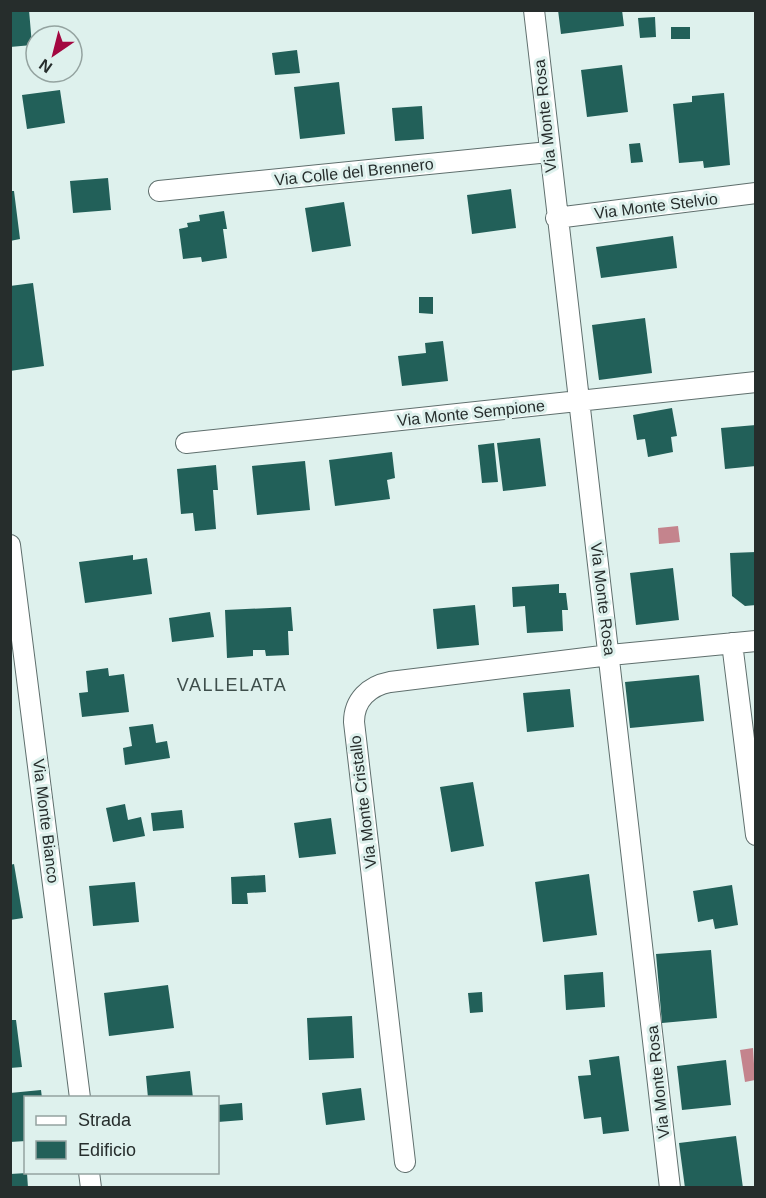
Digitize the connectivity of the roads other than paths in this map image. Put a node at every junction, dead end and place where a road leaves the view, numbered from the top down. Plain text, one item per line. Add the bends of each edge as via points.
1 (534, 10) edge
2 (549, 152) junction
3 (159, 191) dead end
4 (756, 193) edge
5 (556, 218) junction
6 (756, 382) edge
7 (578, 401) junction
8 (186, 443) dead end
9 (10, 545) edge
10 (756, 641) edge
11 (732, 643) junction
12 (610, 655) junction
13 (756, 835) edge
14 (80, 1096) edge
15 (405, 1162) dead end
16 (670, 1188) edge

1 - 2 street, Via Monte Rosa
2 - 3 street, Via Colle del Brennero
2 - 5 street, Via Monte Rosa
4 - 5 street, Via Monte Stelvio
5 - 7 street, Via Monte Rosa
6 - 7 street, Via Monte Sempione
7 - 8 street, Via Monte Sempione
7 - 12 street, Via Monte Rosa
9 - 14 street, Via Monte Bianco
10 - 11 street, Via Monte Cristallo
11 - 12 street, Via Monte Cristallo
11 - 13 street
12 - 15 street, Via Monte Cristallo via 384,683 364,695 356,709 354,722
12 - 16 street, Via Monte Rosa

